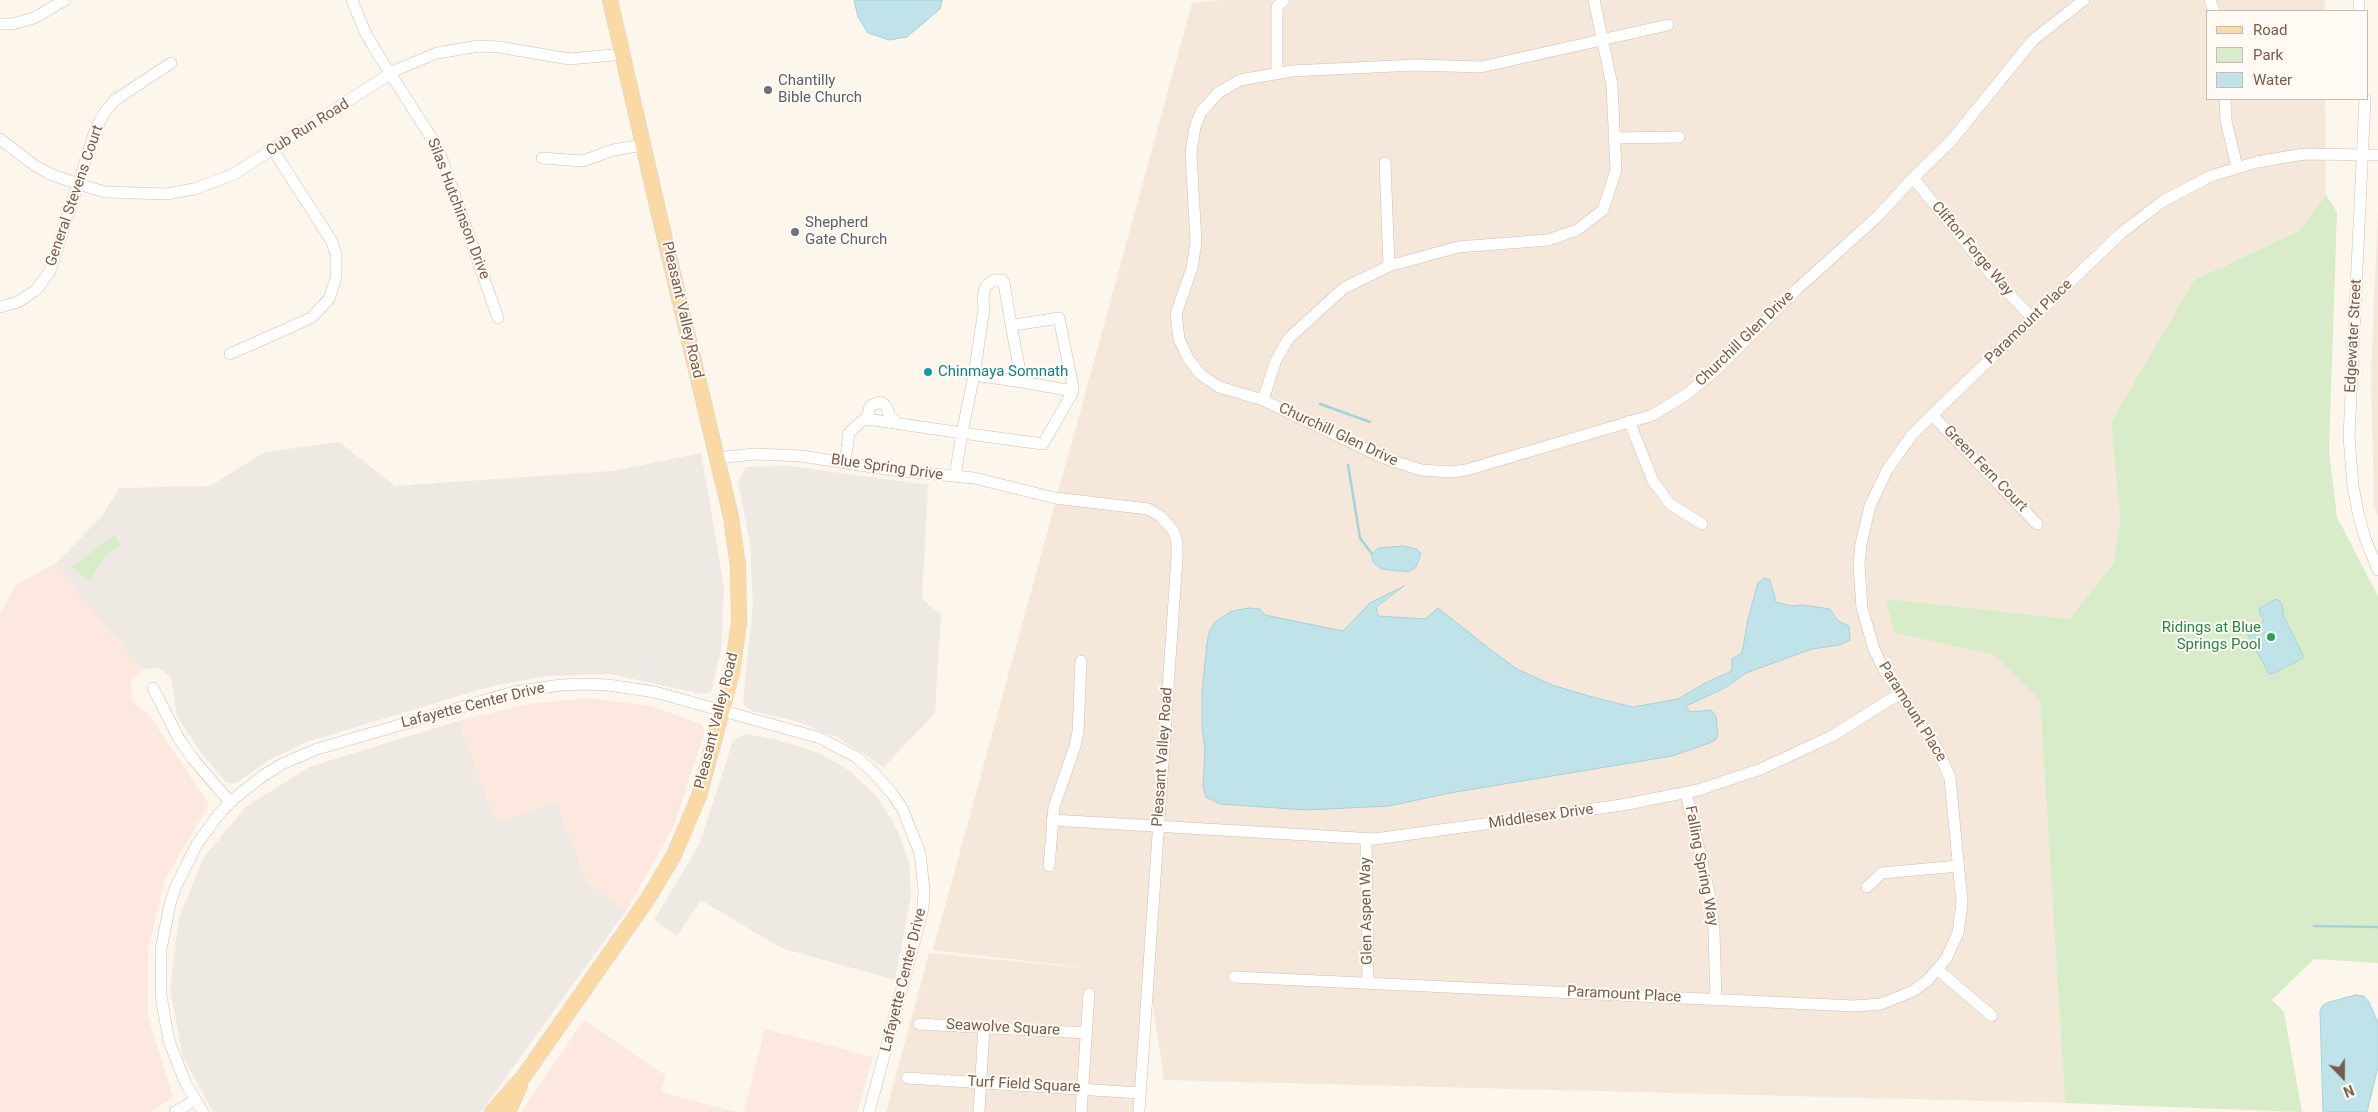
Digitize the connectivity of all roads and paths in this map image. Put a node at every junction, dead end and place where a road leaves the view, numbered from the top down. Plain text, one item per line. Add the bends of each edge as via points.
1 (65, 0) edge
2 (352, 0) edge
3 (610, 0) edge
4 (1284, 0) edge
5 (1594, 0) edge
6 (2084, 0) edge
7 (0, 24) edge
8 (1668, 25) dead end
9 (1602, 39) junction
10 (624, 54) junction
11 (171, 63) dead end
12 (390, 73) junction
13 (1277, 74) junction
14 (2225, 100) edge
15 (2364, 100) edge
16 (1615, 138) junction
17 (1679, 138) dead end
18 (0, 139) edge
19 (644, 146) junction
20 (273, 150) junction
21 (2362, 155) junction
22 (2378, 155) edge
23 (542, 158) dead end
24 (1385, 163) dead end
25 (2237, 167) junction
26 (1913, 178) junction
27 (78, 184) junction
28 (1389, 266) junction
29 (0, 306) edge
30 (498, 318) dead end
31 (2032, 318) junction
32 (1012, 330) junction
33 (230, 354) dead end
34 (974, 375) junction
35 (1022, 382) junction
36 (1072, 391) junction
37 (1263, 400) junction
38 (1932, 415) junction
39 (867, 419) junction
40 (1629, 421) junction
41 (897, 423) junction
42 (962, 433) junction
43 (717, 458) junction
44 (844, 462) junction
45 (955, 476) junction
46 (1055, 498) joint
47 (1702, 524) dead end
48 (2037, 524) dead end
49 (2378, 570) edge
50 (1080, 661) dead end
51 (153, 688) dead end
52 (1899, 694) junction
53 (722, 710) junction
54 (1686, 793) junction
55 (230, 802) junction
56 (1052, 820) junction
57 (1159, 827) junction
58 (1366, 839) junction
59 (1049, 866) dead end
60 (1959, 866) junction
61 (1867, 887) dead end
62 (1938, 970) junction
63 (1234, 976) dead end
64 (1368, 983) junction
65 (1089, 994) dead end
66 (1716, 1000) junction
67 (1992, 1016) dead end
68 (919, 1024) dead end
69 (984, 1027) junction
70 (1087, 1033) junction
71 (524, 1076) junction
72 (907, 1078) dead end
73 (980, 1082) junction
74 (1082, 1088) junction
75 (1140, 1093) junction
76 (195, 1100) junction
77 (174, 1112) edge
78 (203, 1112) edge
79 (492, 1112) edge
80 (508, 1112) edge
81 (869, 1112) edge
82 (979, 1112) edge
83 (1081, 1112) edge
84 (1139, 1112) edge

1 - 7 street via 34,18
2 - 12 street, Silas Hutchinson Drive via 365,32
3 - 10 main road, Pleasant Valley Road
4 - 13 street via 1277,7
5 - 9 street
6 - 26 street, Churchill Glen Drive via 2033,40 1951,141
8 - 9 street, Churchill Glen Drive
9 - 13 street, Churchill Glen Drive via 1481,67 1415,65
9 - 16 street via 1612,85
10 - 12 street, Cub Run Road via 569,59 479,46 437,53
10 - 19 main road, Pleasant Valley Road
11 - 27 street, General Stevens Court via 115,100 105,112 96,128
12 - 20 street, Cub Run Road
12 - 30 street, Silas Hutchinson Drive via 438,148
13 - 37 street, Churchill Glen Drive via 1240,80 1218,93 1201,112 1190,153 1196,227 1194,257 1176,314 1179,339 1200,374 1219,387
14 - 25 street via 2226,121
15 - 21 street, Edgewater Street
16 - 17 street
16 - 28 street via 1616,170 1603,210 1577,230 1548,240 1458,247
18 - 27 street, Cub Run Road via 34,165
19 - 23 street via 613,150 583,162
19 - 43 main road, Pleasant Valley Road
20 - 27 street, Cub Run Road via 234,174 194,189 136,195 105,192
20 - 33 street via 331,240 336,254 336,278 329,299 311,318
21 - 22 street, Paramount Place
21 - 25 street, Paramount Place via 2304,154
21 - 49 street, Edgewater Street via 2350,464 2358,512
24 - 28 street
25 - 31 street, Paramount Place via 2186,188 2141,216
26 - 31 street, Clifton Forge Way via 1990,274
26 - 40 street, Churchill Glen Drive via 1878,216 1795,291 1716,370 1687,394 1653,415
27 - 29 street, General Stevens Court via 50,271 36,290 18,302
28 - 37 street via 1344,288 1289,338 1276,360
31 - 38 street, Paramount Place
32 - 34 street via 1004,284 1002,280 994,280 984,290
32 - 35 street
32 - 36 street via 1014,325 1059,318
34 - 35 street
34 - 42 street
35 - 36 street
36 - 42 street via 1043,444
37 - 40 street, Churchill Glen Drive via 1384,458 1411,468 1434,471 1458,471 1484,465
38 - 48 street, Green Fern Court
38 - 52 street, Paramount Place via 1912,435 1887,470 1870,506 1861,544 1860,587 1867,629 1885,672
39 - 41 street
39 - 41 street via 870,406 881,402
39 - 44 street via 849,433
40 - 47 street via 1649,472 1670,504
41 - 42 street
42 - 45 street
43 - 44 street, Blue Spring Drive via 772,454
43 - 53 main road, Pleasant Valley Road via 736,541 740,598 732,672
44 - 45 street, Blue Spring Drive
45 - 46 street, Blue Spring Drive via 996,482
46 - 57 street, Pleasant Valley Road via 1148,509 1169,524 1177,541
50 - 56 street via 1078,732 1057,794
51 - 55 street via 180,739
52 - 54 street, Middlesex Drive via 1832,736 1792,756
52 - 60 street, Paramount Place via 1948,770
53 - 55 street, Lafayette Center Drive via 624,686 537,687 306,753 264,775
53 - 71 main road, Pleasant Valley Road via 699,796 674,855 647,900
53 - 81 street, Lafayette Center Drive via 820,738 856,757 891,792 914,834 923,871 923,909
54 - 58 street, Middlesex Drive via 1396,838
54 - 66 street, Falling Spring Way via 1710,897
55 - 76 street, Lafayette Center Drive via 208,828 183,869 170,904 161,950 161,996 165,1023 176,1064
56 - 57 street, Middlesex Drive
56 - 59 street
57 - 58 street, Middlesex Drive
57 - 75 street, Pleasant Valley Road
58 - 64 street, Glen Aspen Way
60 - 61 street via 1882,873
60 - 62 street, Paramount Place via 1961,919 1952,946
62 - 66 street, Paramount Place via 1913,991 1898,999 1873,1005
62 - 67 street
63 - 64 street, Paramount Place
64 - 66 street, Paramount Place
65 - 70 street
68 - 69 street, Seawolve Square
69 - 70 street, Seawolve Square
69 - 73 street
70 - 74 street
71 - 79 main road, Pleasant Valley Road
71 - 80 main road, Pleasant Valley Road
72 - 73 street, Turf Field Square
73 - 74 street, Turf Field Square
73 - 82 street
74 - 75 street, Turf Field Square
74 - 83 street
75 - 84 street, Pleasant Valley Road
76 - 77 street
76 - 78 street, Lafayette Center Drive

